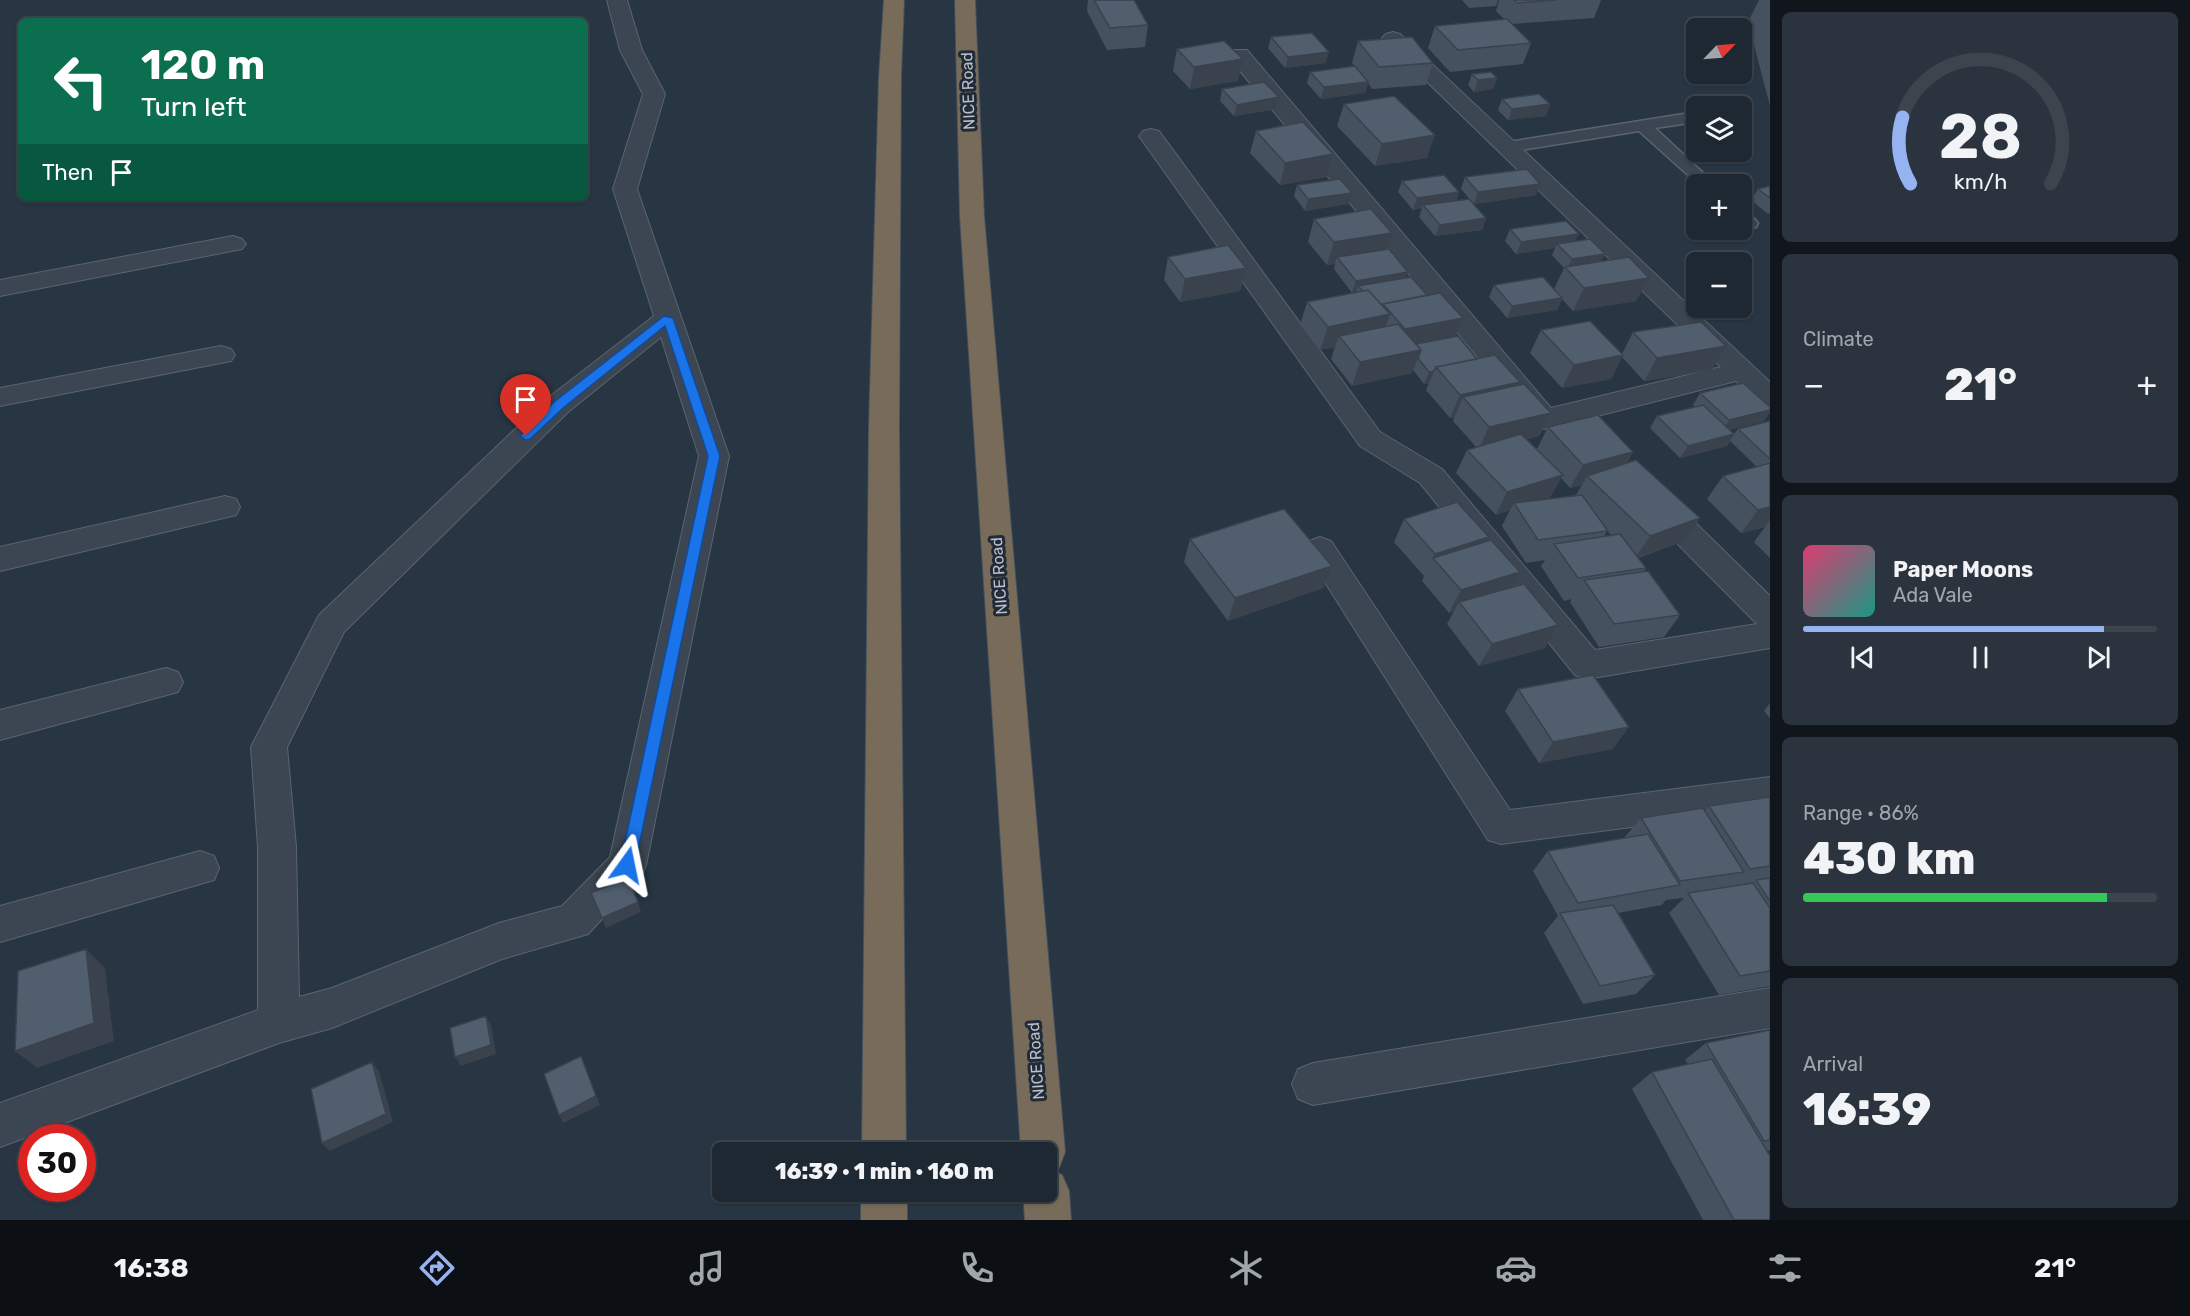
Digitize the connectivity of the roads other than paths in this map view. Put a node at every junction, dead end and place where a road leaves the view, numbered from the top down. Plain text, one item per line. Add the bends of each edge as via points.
1 (617, 0) edge
2 (894, 0) edge
3 (965, 0) edge
4 (1393, 38) edge
5 (1239, 55) edge
6 (1686, 119) edge
7 (1643, 126) junction
8 (1151, 136) dead end
9 (1509, 147) junction
10 (1696, 174) edge
11 (233, 244) dead end
12 (0, 288) edge
13 (668, 318) junction
14 (221, 355) dead end
15 (1740, 371) junction
16 (0, 396) edge
17 (1770, 398) edge
18 (1567, 415) junction
19 (1593, 440) edge
20 (1635, 482) edge
21 (225, 507) dead end
22 (1320, 549) edge
23 (0, 559) edge
24 (1770, 616) edge
25 (1770, 635) edge
26 (166, 682) dead end
27 (0, 725) edge
28 (1770, 793) edge
29 (200, 868) dead end
30 (0, 924) edge
31 (1770, 1008) edge
32 (279, 1023) junction
33 (1312, 1084) dead end
34 (0, 1125) edge
35 (884, 1142) edge
36 (1042, 1142) edge
37 (884, 1202) edge
38 (1047, 1202) edge
39 (884, 1220) edge
40 (1048, 1220) edge

1 - 13 street via 631,50 654,94 625,189
2 - 35 highway via 884,426
3 - 36 highway, NICE Road via 972,216
4 - 9 street
5 - 18 street via 1545,419
6 - 7 lane
7 - 9 lane
7 - 10 lane
8 - 25 street via 1370,439 1431,476 1587,665
9 - 15 street
11 - 12 street
13 - 32 street via 558,405 332,624 269,747 277,847
13 - 32 street via 714,456 627,865 574,921 499,941 332,1008
14 - 16 street
15 - 17 street
15 - 18 street
18 - 19 street
20 - 24 street
21 - 23 street
22 - 28 street via 1501,828
26 - 27 street
29 - 30 street
31 - 33 street
32 - 34 street
37 - 39 highway
38 - 40 highway

